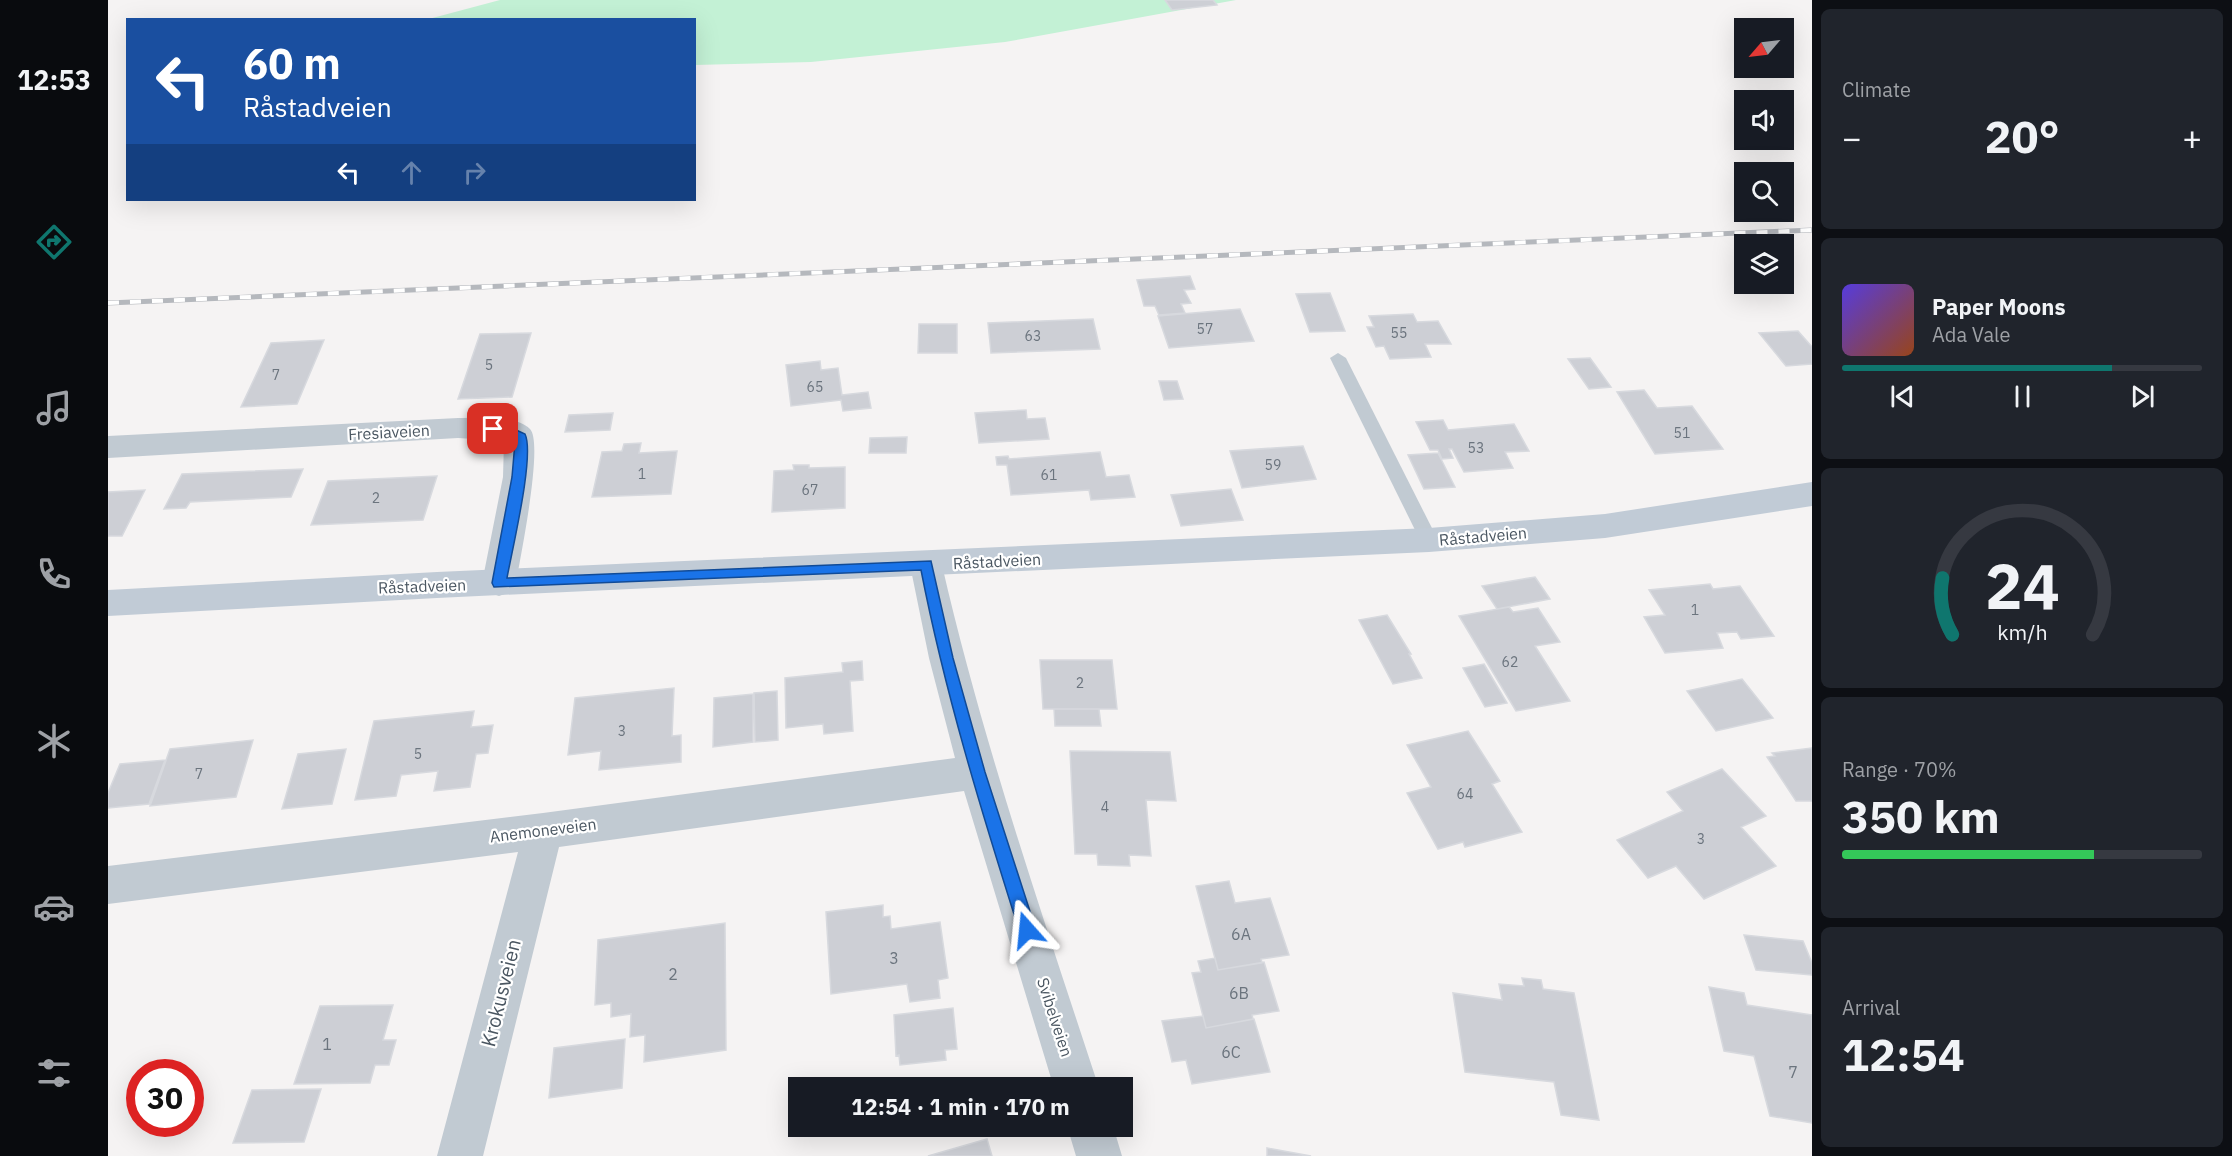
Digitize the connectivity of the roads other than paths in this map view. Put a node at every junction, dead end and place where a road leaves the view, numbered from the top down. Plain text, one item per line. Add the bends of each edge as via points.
1 (1338, 358) dead end
2 (108, 447) edge
3 (1812, 494) edge
4 (1429, 540) junction
5 (926, 565) junction
6 (499, 583) junction
7 (108, 603) edge
8 (977, 772) junction
9 (543, 831) junction
10 (108, 885) edge
11 (1074, 1077) edge
12 (1093, 1137) edge
13 (460, 1156) edge
14 (1099, 1156) edge

1 - 4 lane
2 - 6 street, Fresiaveien via 458,428 512,432 520,437 518,477
3 - 4 main road, Råstadveien via 1605,526
4 - 5 main road, Råstadveien
5 - 6 main road, Råstadveien
5 - 8 street, Svibelveien
6 - 7 main road, Råstadveien
8 - 9 street, Anemoneveien
8 - 11 street, Svibelveien
9 - 10 street, Anemoneveien
9 - 13 street, Krokusveien
12 - 14 street

